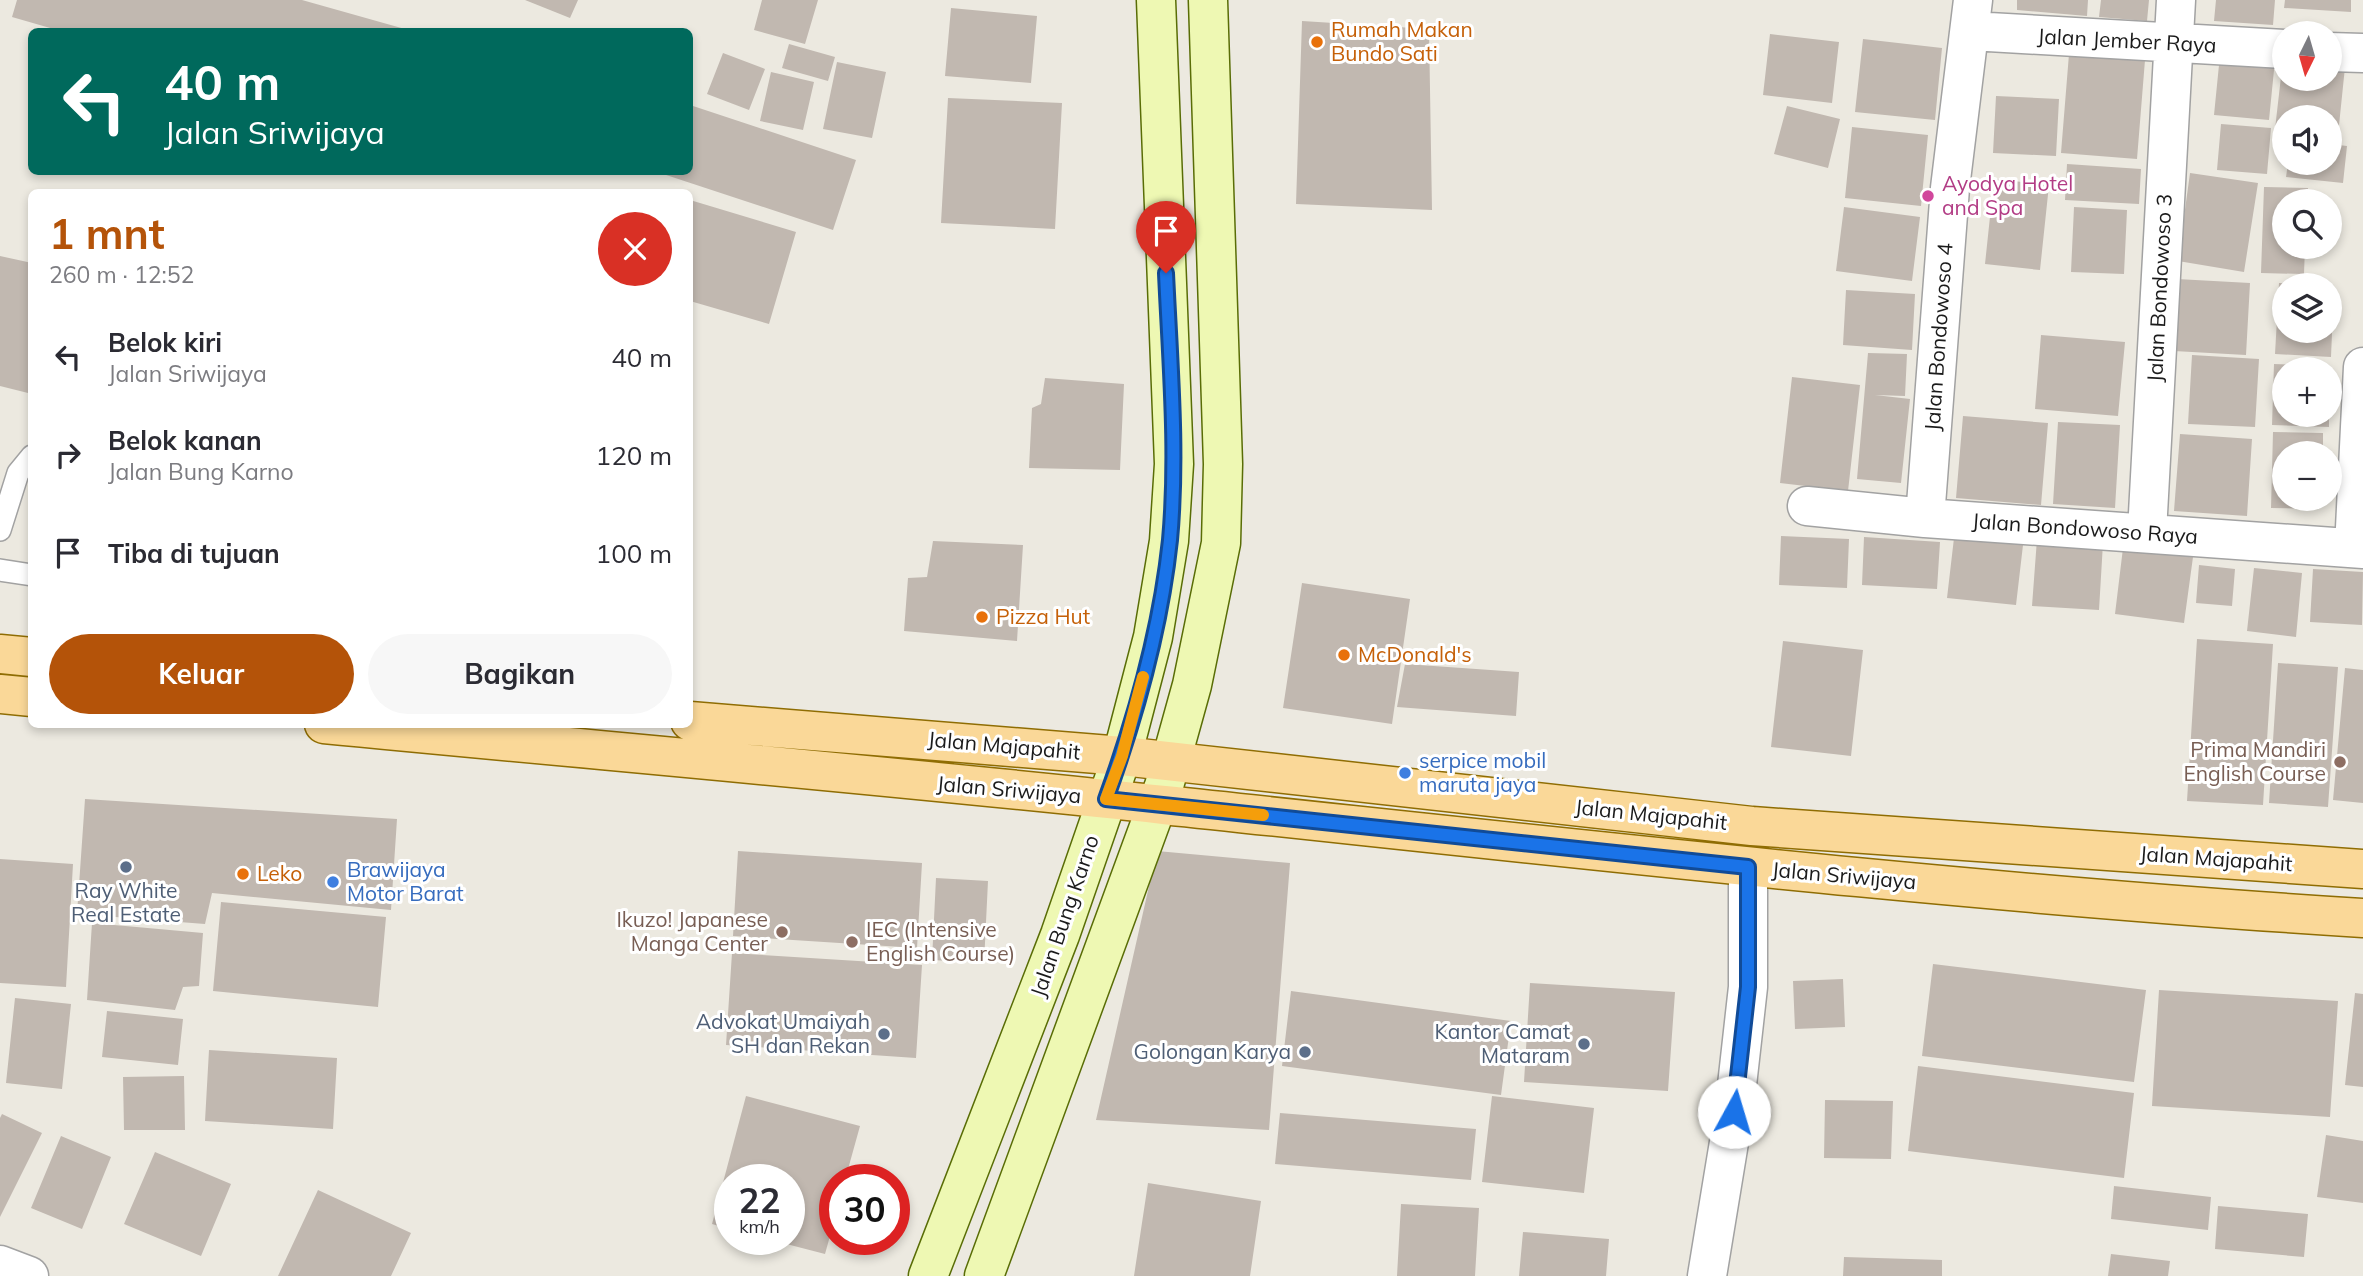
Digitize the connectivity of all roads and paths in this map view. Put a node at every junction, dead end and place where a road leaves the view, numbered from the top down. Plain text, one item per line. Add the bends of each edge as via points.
1 (1156, 0) edge
2 (1208, 0) edge
3 (2176, 0) edge
4 (1972, 16) edge
5 (2174, 44) junction
6 (2272, 48) edge
7 (2342, 52) edge
8 (2363, 53) edge
9 (2363, 367) edge
10 (28, 461) edge
11 (1807, 506) dead end
12 (1925, 518) junction
13 (0, 530) edge
14 (2147, 532) junction
15 (2358, 549) edge
16 (0, 570) edge
17 (28, 574) edge
18 (0, 654) edge
19 (28, 657) edge
20 (0, 694) edge
21 (28, 697) edge
22 (693, 721) edge
23 (366, 728) edge
24 (1122, 756) junction
25 (1172, 762) junction
26 (1106, 799) junction
27 (1158, 804) junction
28 (2091, 851) junction
29 (1748, 867) junction
30 (2363, 869) edge
31 (2087, 898) junction
32 (2363, 918) edge
33 (0, 1265) edge
34 (29, 1276) edge
35 (928, 1276) edge
36 (984, 1276) edge
37 (1707, 1276) edge

1 - 24 main road, Jalan Bung Karno via 1174,464 1170,541 1153,637
2 - 25 main road via 1223,464 1221,543
3 - 5 street, Jalan Bondowoso 3
4 - 5 street, Jalan Jember Raya
4 - 12 street, Jalan Bondowoso 4 via 1950,188
5 - 6 street, Jalan Jember Raya
5 - 14 street, Jalan Bondowoso 3
7 - 8 street
9 - 15 street
10 - 13 lane via 18,473
11 - 12 street, Jalan Bondowoso Raya
12 - 14 street, Jalan Bondowoso Raya
14 - 15 street, Jalan Bondowoso Raya
16 - 17 lane
18 - 19 main road
20 - 21 main road
22 - 24 main road, Jalan Majapahit
23 - 26 main road, Jalan Sriwijaya
24 - 25 main road, Jalan Majapahit
24 - 26 main road, Jalan Bung Karno
25 - 27 main road
25 - 28 main road, Jalan Majapahit via 1752,826
26 - 27 main road, Jalan Sriwijaya
26 - 35 main road, Jalan Bung Karno via 1060,935
27 - 29 main road, Jalan Sriwijaya
27 - 36 main road
28 - 30 main road, Jalan Majapahit
28 - 31 main road
29 - 31 main road, Jalan Sriwijaya
29 - 37 street via 1746,1000 1734,1112
31 - 32 main road, Jalan Sriwijaya
33 - 34 street

